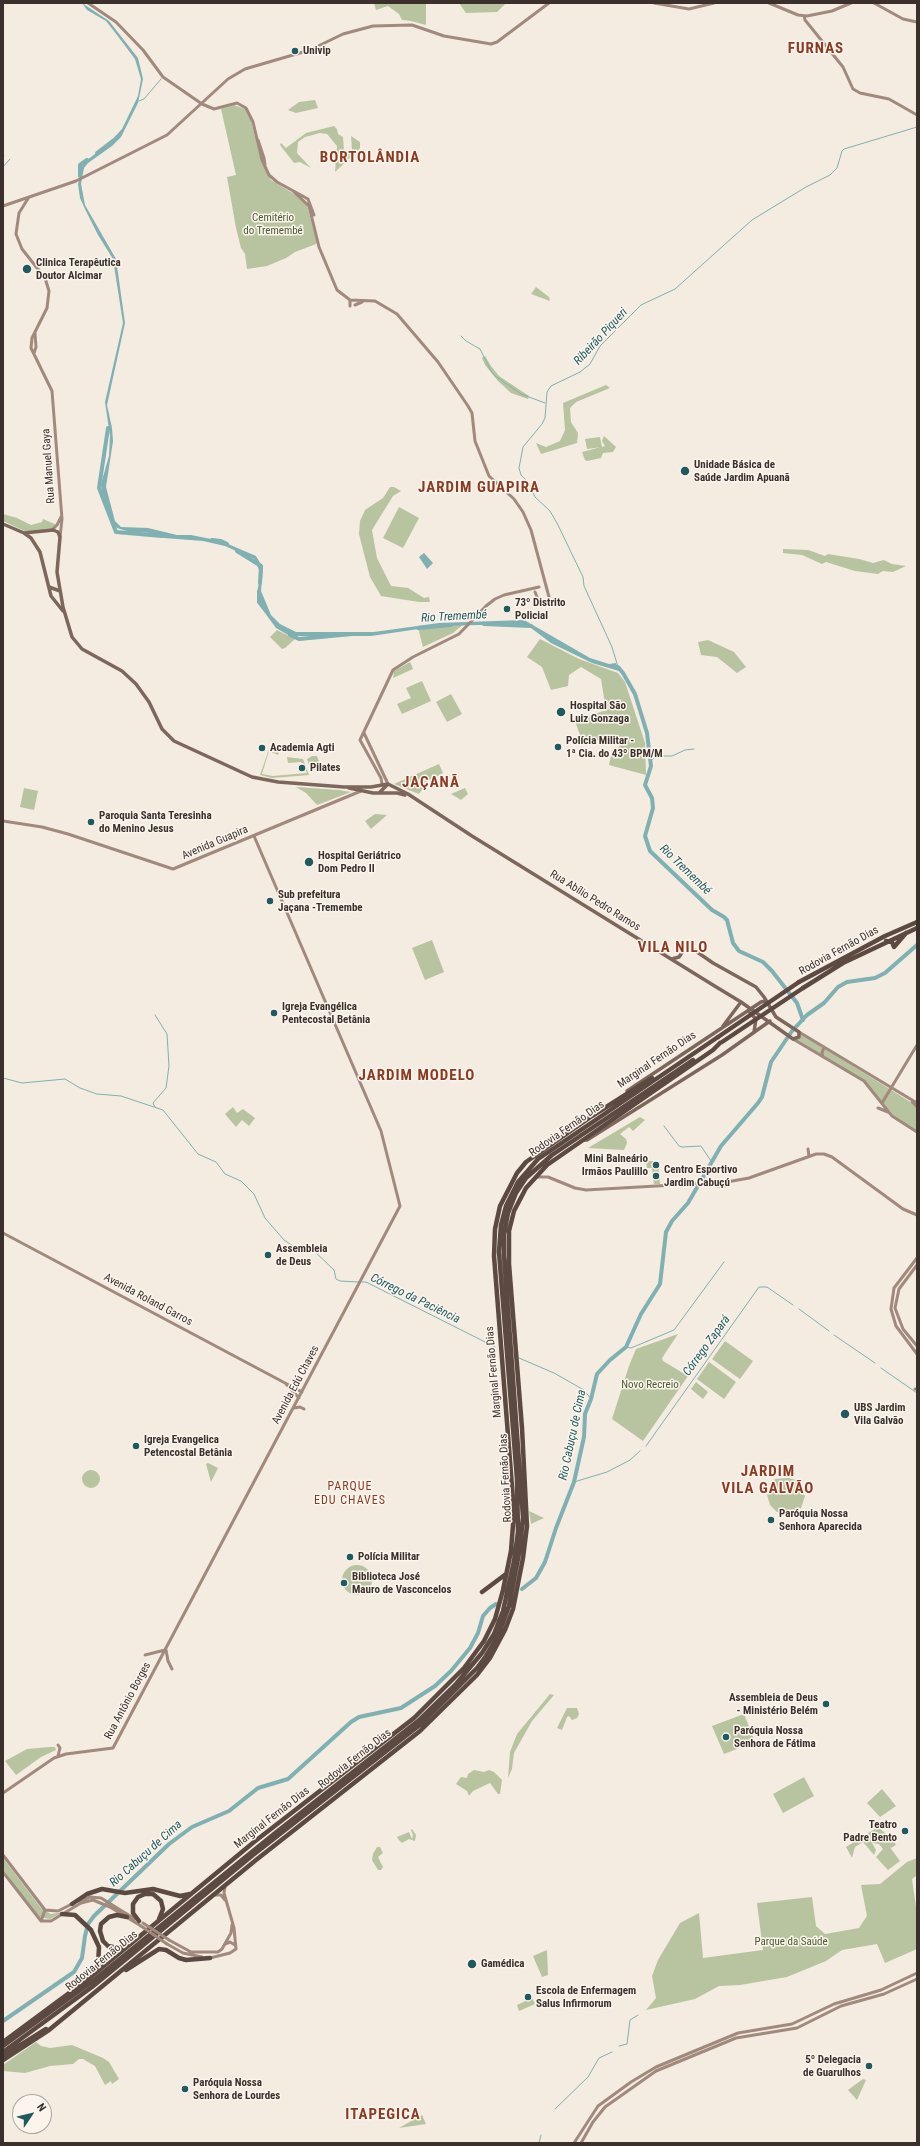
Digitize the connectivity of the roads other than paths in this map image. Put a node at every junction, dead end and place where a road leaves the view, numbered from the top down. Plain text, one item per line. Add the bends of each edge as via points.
1 (88, 3) edge
2 (549, 3) edge
3 (654, 3) edge
4 (714, 3) edge
5 (769, 3) edge
6 (850, 3) edge
7 (874, 3) edge
8 (798, 15) junction
9 (805, 16) junction
10 (806, 21) junction
11 (917, 22) edge
12 (202, 104) junction
13 (917, 115) edge
14 (29, 197) junction
15 (3, 206) edge
16 (350, 300) junction
17 (367, 300) junction
18 (355, 305) dead end
19 (350, 306) dead end
20 (62, 515) junction
21 (3, 524) edge
22 (50, 531) junction
23 (24, 533) junction
24 (35, 533) junction
25 (60, 537) junction
26 (31, 538) junction
27 (544, 580) junction
28 (48, 586) junction
29 (540, 587) junction
30 (525, 590) junction
31 (60, 591) junction
32 (535, 592) junction
33 (548, 592) junction
34 (65, 613) junction
35 (364, 734) junction
36 (360, 740) junction
37 (367, 741) junction
38 (382, 784) junction
39 (388, 784) junction
40 (344, 787) junction
41 (373, 787) junction
42 (361, 791) junction
43 (373, 793) junction
44 (378, 794) junction
45 (411, 798) junction
46 (3, 821) edge
47 (254, 836) junction
48 (917, 922) edge
49 (917, 928) edge
50 (907, 932) junction
51 (886, 941) junction
52 (679, 957) junction
53 (672, 959) junction
54 (682, 965) junction
55 (766, 1001) junction
56 (741, 1002) junction
57 (752, 1008) junction
58 (746, 1012) junction
59 (770, 1021) junction
60 (722, 1028) junction
61 (798, 1032) junction
62 (754, 1033) junction
63 (793, 1039) junction
64 (721, 1042) junction
65 (917, 1045) edge
66 (824, 1047) junction
67 (823, 1057) junction
68 (682, 1062) junction
69 (891, 1087) junction
70 (908, 1098) junction
71 (882, 1103) junction
72 (917, 1103) edge
73 (917, 1107) edge
74 (878, 1108) dead end
75 (592, 1116) junction
76 (892, 1116) junction
77 (917, 1132) edge
78 (583, 1140) junction
79 (808, 1149) dead end
80 (809, 1156) junction
81 (547, 1165) junction
82 (548, 1177) junction
83 (534, 1178) junction
84 (718, 1181) junction
85 (727, 1182) junction
86 (703, 1183) junction
87 (713, 1186) junction
88 (917, 1215) edge
89 (3, 1233) edge
90 (917, 1258) edge
91 (916, 1264) edge
92 (917, 1346) edge
93 (917, 1354) edge
94 (285, 1383) junction
95 (301, 1395) junction
96 (294, 1408) junction
97 (304, 1409) dead end
98 (507, 1573) junction
99 (482, 1592) dead end
100 (166, 1649) junction
101 (145, 1655) dead end
102 (159, 1662) joint
103 (172, 1669) dead end
104 (58, 1745) dead end
105 (58, 1756) junction
106 (3, 1793) edge
107 (254, 1842) junction
108 (3, 1855) edge
109 (244, 1858) junction
110 (4, 1860) edge
111 (3, 1872) edge
112 (228, 1883) junction
113 (214, 1887) junction
114 (193, 1893) junction
115 (209, 1898) junction
116 (104, 1901) junction
117 (72, 1904) junction
118 (112, 1905) junction
119 (46, 1910) junction
120 (194, 1910) junction
121 (62, 1914) junction
122 (127, 1918) junction
123 (41, 1921) junction
124 (141, 1923) junction
125 (156, 1924) junction
126 (134, 1942) junction
127 (168, 1942) junction
128 (225, 1944) junction
129 (235, 1947) junction
130 (210, 1958) junction
131 (917, 1975) edge
132 (114, 1976) junction
133 (88, 1979) junction
134 (65, 2016) junction
135 (3, 2042) edge
136 (3, 2046) edge
137 (3, 2052) edge
138 (3, 2056) edge
139 (3, 2060) edge
140 (574, 2143) edge
141 (581, 2143) edge

1 - 12 main road via 116,22 143,50 160,74
2 - 12 main road via 491,44 444,36 412,25 380,25 355,30 310,50 242,70 228,79
3 - 4 main road via 689,9
5 - 8 main road
6 - 9 main road via 832,11
7 - 11 main road via 903,19
8 - 9 main road
8 - 10 main road
9 - 10 main road
10 - 13 main road via 844,67 853,89 889,99
12 - 14 main road via 167,135 84,178
12 - 16 main road via 214,109 233,103 244,106 251,115 265,166 271,178 302,194 310,202 319,244 334,284 340,293
14 - 15 main road
14 - 20 main road, Rua Manuel Gaya via 19,214 16,234 22,249 45,278 49,294 47,308 35,332 34,354 52,391
16 - 17 main road
16 - 19 main road
17 - 18 main road
17 - 27 main road via 377,302 399,317 438,362 469,407 475,441 488,473 493,481 514,498 523,512 533,537
20 - 22 main road via 57,526
20 - 25 main road, Rua Manuel Gaya
21 - 23 main road
22 - 24 main road
22 - 25 main road via 57,531
23 - 24 main road
23 - 26 main road
24 - 26 main road
25 - 31 main road, Rua Manuel Gaya via 56,568
26 - 28 main road via 42,556
27 - 29 main road
27 - 33 main road
28 - 31 main road
28 - 34 main road via 54,600
29 - 30 main road
29 - 32 main road
29 - 33 main road
30 - 32 main road
30 - 35 main road via 495,599 456,635 393,670
31 - 34 main road, Rua Manuel Gaya
32 - 33 main road via 542,605 549,601
34 - 40 main road via 74,640 86,651 132,679 145,694 162,729 174,741 252,777 278,782
35 - 36 main road
35 - 37 main road
36 - 37 main road
36 - 38 main road
37 - 39 main road
38 - 39 main road
38 - 41 main road
39 - 44 main road
39 - 45 main road, Rua Abílio Pedro Ramos
40 - 41 main road
40 - 42 main road
41 - 42 main road
41 - 43 main road
42 - 43 main road
42 - 47 main road, Avenida Guapira
43 - 44 main road
44 - 45 main road via 397,793
45 - 53 main road, Rua Abílio Pedro Ramos
46 - 47 main road, Avenida Guapira via 68,834 173,869
47 - 95 main road, Avenida Edú Chaves via 381,1131 400,1206
48 - 68 highway, Rodovia Fernão Dias, bridge via 885,936 800,982
49 - 50 highway, Rodovia Fernão Dias
50 - 51 highway, Rodovia Fernão Dias
50 - 51 highway via 894,947 891,942
51 - 64 highway, Rodovia Fernão Dias, bridge via 843,963
52 - 53 main road
52 - 54 main road
52 - 55 main road via 687,945 756,987
53 - 54 main road, Rua Abílio Pedro Ramos
54 - 56 main road, Rua Abílio Pedro Ramos
55 - 57 main road, Marginal Fernão Dias
55 - 61 main road via 776,1017
56 - 57 main road, Rua Abílio Pedro Ramos
56 - 60 main road
57 - 58 main road, Marginal Fernão Dias
57 - 59 main road, Rua Abílio Pedro Ramos
58 - 60 main road, Marginal Fernão Dias
58 - 62 main road via 753,1014 756,1019
59 - 62 main road
59 - 63 main road, Rua Abílio Pedro Ramos
60 - 75 main road, Marginal Fernão Dias
61 - 63 main road via 798,1038
61 - 66 main road
62 - 78 main road via 587,1140
63 - 67 main road
64 - 78 highway, Marginal Fernão Dias
64 - 113 highway, Rodovia Fernão Dias via 559,1149 526,1178 512,1203 505,1224 504,1255 523,1517 509,1606 492,1646 477,1668 421,1724
65 - 69 main road
66 - 67 main road
66 - 69 main road
67 - 71 main road via 864,1081
68 - 75 highway
68 - 109 highway, Rodovia Fernão Dias via 538,1160 518,1182 506,1206 501,1225 499,1252 518,1519 514,1561 503,1611 489,1644 474,1665 418,1721
69 - 70 main road
69 - 71 main road
70 - 72 main road
70 - 73 main road
71 - 76 main road
74 - 76 main road
75 - 98 highway, Marginal Fernão Dias via 522,1165 504,1197 497,1219 494,1256 514,1512
76 - 77 main road
78 - 81 highway, Marginal Fernão Dias
79 - 80 main road
80 - 85 main road via 752,1177
80 - 88 main road via 828,1155 903,1209
81 - 82 main road via 544,1171
81 - 83 highway, Marginal Fernão Dias
82 - 83 main road
82 - 86 main road via 579,1189
83 - 112 highway, Marginal Fernão Dias via 521,1195 509,1231 509,1264 527,1526 518,1586 505,1630 481,1670 430,1723
84 - 85 main road
84 - 86 main road
84 - 87 main road
85 - 87 main road via 725,1187
86 - 87 main road
89 - 94 main road, Avenida Roland Garros
90 - 91 main road
91 - 92 main road via 900,1289 895,1308 903,1329
91 - 93 main road via 894,1288 891,1308 896,1326
94 - 95 main road, Avenida Roland Garros
94 - 95 main road, Avenida Roland Garros via 294,1387
95 - 96 main road, Avenida Edú Chaves
96 - 97 main road via 299,1406
96 - 100 main road, Avenida Edú Chaves
98 - 99 highway
98 - 107 highway, Marginal Fernão Dias via 490,1630 477,1652 459,1674 406,1724
100 - 101 main road
100 - 102 main road, Avenida Edú Chaves
100 - 103 main road
102 - 105 main road, Rua Antônio Borges via 113,1748
104 - 105 main road
105 - 106 main road
107 - 109 highway
107 - 114 highway, Marginal Fernão Dias
108 - 110 main road
109 - 136 highway, Rodovia Fernão Dias via 94,1980
110 - 119 main road
111 - 123 main road
112 - 115 highway, Marginal Fernão Dias
112 - 129 main road via 224,1890 234,1928
113 - 120 highway
113 - 137 highway, Rodovia Fernão Dias via 92,1987
114 - 117 highway via 180,1896 151,1889 125,1893 96,1890
114 - 125 highway, Marginal Fernão Dias
115 - 120 highway, Marginal Fernão Dias
115 - 128 main road via 218,1894 224,1900 232,1927
116 - 117 main road via 90,1897
116 - 118 main road
116 - 121 main road via 88,1901
117 - 119 main road via 58,1911
118 - 122 main road
118 - 124 main road
119 - 123 main road
120 - 132 highway, Marginal Fernão Dias
121 - 123 main road via 50,1921
121 - 133 highway via 72,1914 84,1922 98,1943 98,1965
122 - 124 main road
122 - 126 highway via 117,1915 106,1918 101,1924 100,1934 111,1947 120,1948
124 - 125 highway via 133,1913 133,1904 140,1896 150,1894 157,1896 163,1903 163,1912
124 - 127 main road, bridge
125 - 126 highway, Marginal Fernão Dias
126 - 133 highway, Marginal Fernão Dias
127 - 128 main road via 198,1954 218,1952
127 - 130 main road via 183,1953
128 - 129 main road via 230,1942
129 - 130 main road via 224,1955
130 - 132 highway via 186,1960 159,1949
131 - 140 main road via 834,2004 792,2024 738,2033 656,2067 598,2106
131 - 141 main road via 884,1994 841,2006 795,2028 736,2038 656,2071 605,2107
132 - 134 highway, Marginal Fernão Dias
133 - 135 highway, Marginal Fernão Dias
134 - 138 highway
134 - 139 highway, Marginal Fernão Dias

